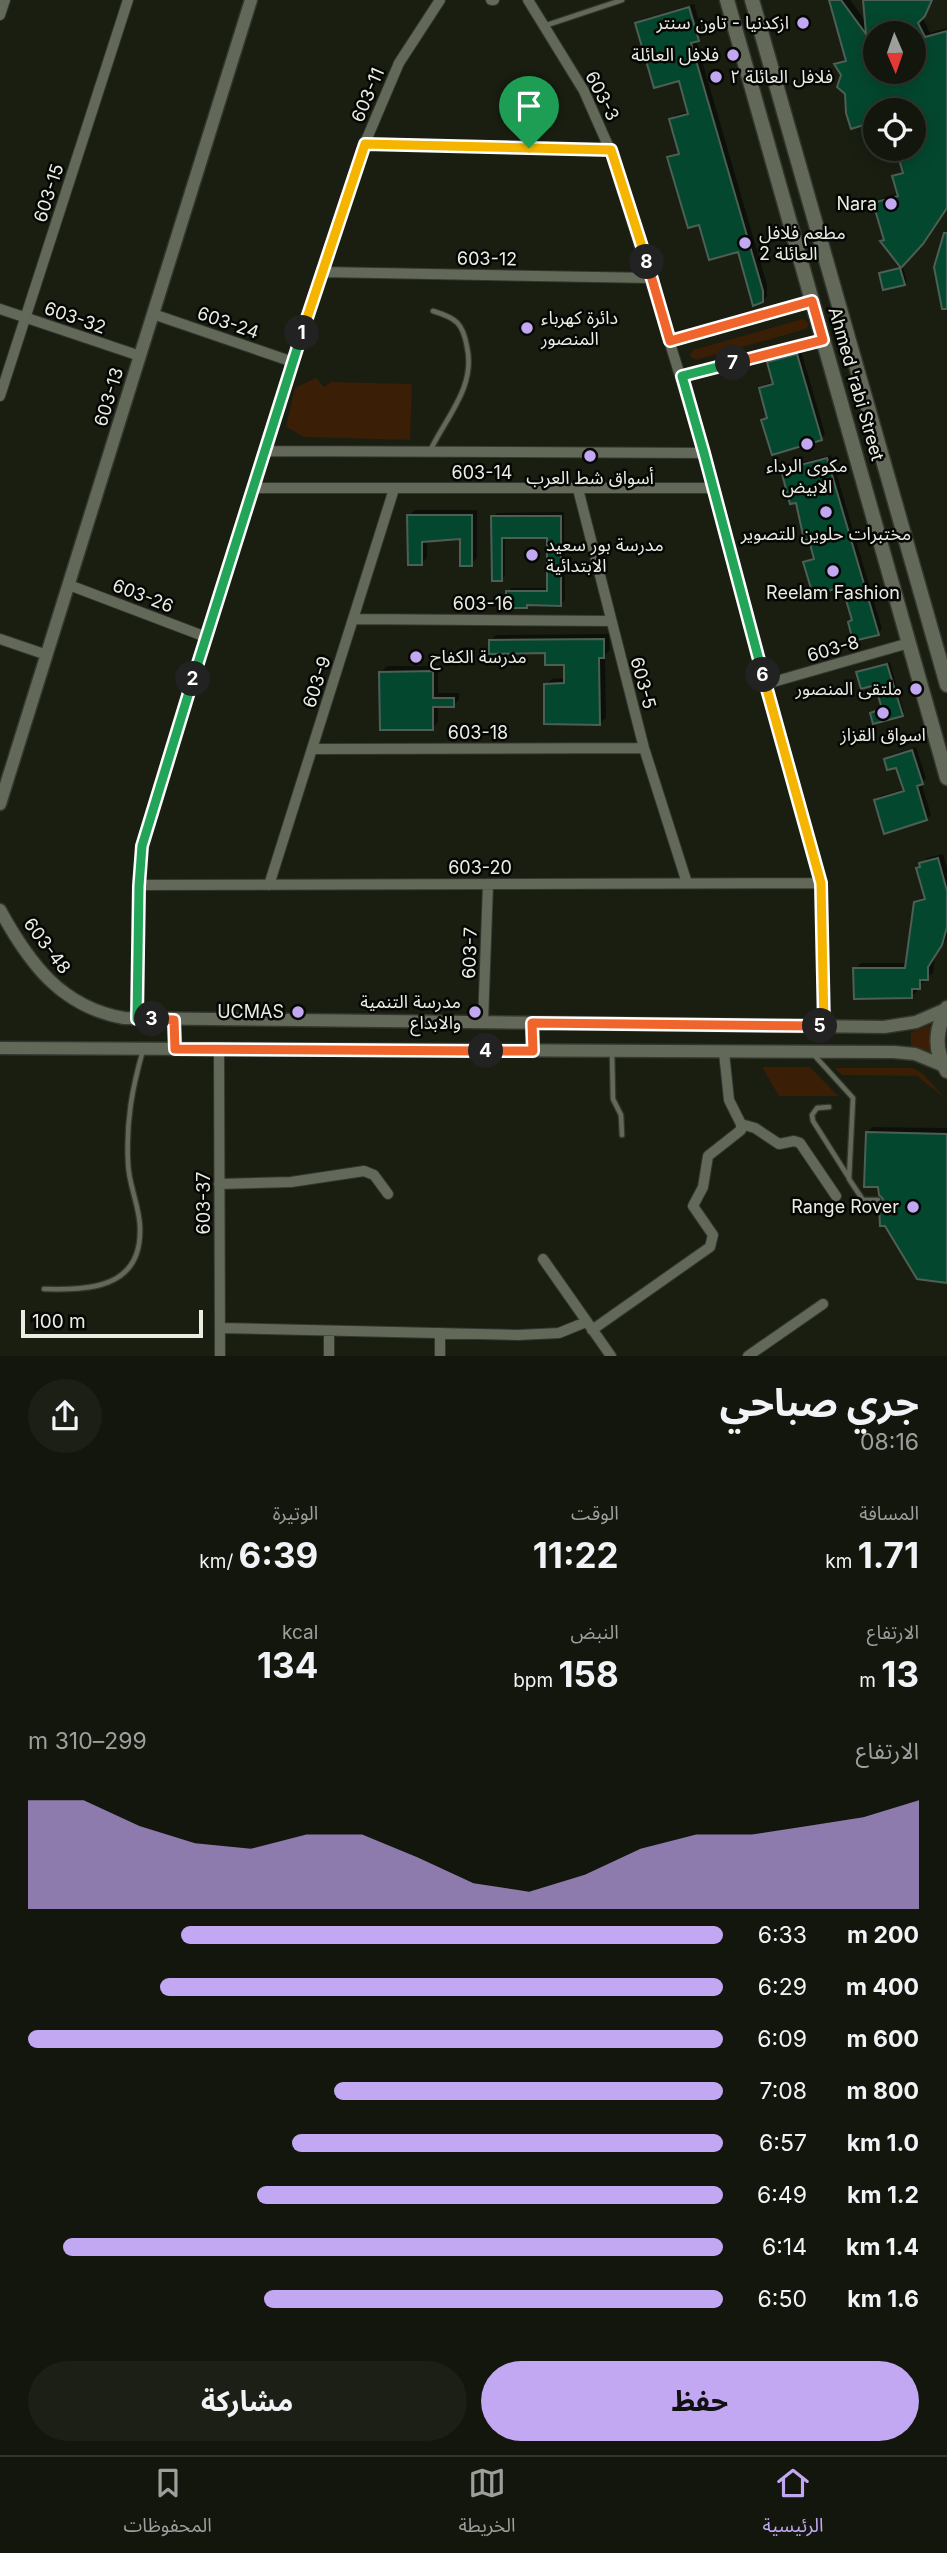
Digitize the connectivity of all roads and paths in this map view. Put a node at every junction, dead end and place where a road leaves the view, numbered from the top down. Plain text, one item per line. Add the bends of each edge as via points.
1 (5, 0) edge
2 (128, 0) edge
3 (251, 0) edge
4 (440, 0) edge
5 (528, 0) edge
6 (622, 0) edge
7 (727, 0) edge
8 (752, 0) edge
9 (0, 15) edge
10 (544, 26) junction
11 (365, 144) junction
12 (611, 150) junction
13 (323, 272) junction
14 (652, 278) junction
15 (812, 301) junction
16 (0, 309) edge
17 (433, 311) dead end
18 (153, 314) junction
19 (25, 318) junction
20 (823, 340) junction
21 (670, 341) junction
22 (140, 356) junction
23 (293, 362) junction
24 (3, 376) edge
25 (682, 376) junction
26 (0, 396) edge
27 (264, 451) junction
28 (429, 452) junction
29 (704, 453) junction
30 (252, 488) junction
31 (713, 488) junction
32 (394, 489) junction
33 (578, 489) junction
34 (69, 585) junction
35 (355, 619) junction
36 (611, 621) junction
37 (206, 637) junction
38 (0, 639) edge
39 (909, 643) junction
40 (47, 655) junction
41 (766, 684) junction
42 (947, 685) edge
43 (644, 748) junction
44 (312, 749) junction
45 (947, 778) edge
46 (0, 804) edge
47 (687, 883) junction
48 (821, 883) junction
49 (488, 884) junction
50 (269, 885) junction
51 (139, 886) junction
52 (0, 910) edge
53 (946, 1008) edge
54 (137, 1019) junction
55 (174, 1020) junction
56 (483, 1023) junction
57 (532, 1023) junction
58 (824, 1026) junction
59 (0, 1048) edge
60 (143, 1049) junction
61 (175, 1049) junction
62 (219, 1049) junction
63 (533, 1051) junction
64 (612, 1052) junction
65 (724, 1052) junction
66 (811, 1052) junction
67 (945, 1068) edge
68 (829, 1107) dead end
69 (741, 1124) junction
70 (622, 1135) dead end
71 (849, 1179) junction
72 (219, 1184) junction
73 (388, 1194) dead end
74 (836, 1196) dead end
75 (878, 1200) dead end
76 (543, 1259) dead end
77 (44, 1289) dead end
78 (823, 1304) dead end
79 (589, 1326) junction
80 (220, 1328) junction
81 (329, 1331) junction
82 (440, 1333) junction
83 (220, 1356) edge
84 (329, 1356) edge
85 (440, 1356) edge
86 (611, 1356) edge
87 (748, 1356) edge

1 - 9 street
2 - 19 street, 603-15
3 - 18 street, 603-13
4 - 11 street, 603-11 via 399,63
5 - 10 street, 603-3
6 - 10 lane
7 - 15 main road, Ahmed 'rabi Street
8 - 42 main road, Ahmed 'rabi Street
10 - 12 street, 603-3 via 584,91
11 - 12 street
11 - 13 street, 603-11
12 - 14 street, 603-3
13 - 14 street, 603-12
13 - 23 street, 603-11
14 - 21 street, 603-3
15 - 20 main road, Ahmed 'rabi Street
15 - 21 street
16 - 19 street, 603-32
17 - 28 lane via 451,317 464,329 470,357 464,393
18 - 22 street, 603-13
18 - 23 street, 603-24
19 - 22 street, 603-32
19 - 24 street, 603-15
20 - 25 street
20 - 39 main road, Ahmed 'rabi Street
21 - 25 street, 603-3
22 - 34 street, 603-13
23 - 27 street, 603-11
24 - 26 street, 603-15
25 - 29 street, 603-3
27 - 28 street, 603-14
27 - 30 street, 603-11
28 - 29 street, 603-14
29 - 31 street, 603-3
30 - 32 street, 603-14
30 - 37 street, 603-11
31 - 33 street, 603-14
31 - 41 street, 603-3
32 - 33 street, 603-14
32 - 35 street, 603-9
33 - 36 street, 603-5
34 - 37 street, 603-26
34 - 40 street, 603-13
35 - 36 street, 603-16
35 - 44 street, 603-9
36 - 43 street, 603-5
37 - 51 street, 603-11 via 142,846
38 - 40 street
39 - 41 street, 603-8
39 - 45 main road, Ahmed 'rabi Street
40 - 46 street, 603-13
41 - 48 street, 603-3
43 - 44 street, 603-18
43 - 47 street, 603-5
44 - 50 street, 603-9
47 - 48 street, 603-20
47 - 49 street, 603-20
48 - 58 street, 603-3
49 - 50 street, 603-20
49 - 56 street, 603-7
50 - 51 street, 603-20
51 - 54 street, 603-11
52 - 54 street, 603-48 via 62,993 98,1012
53 - 58 street, 603-48 via 900,1026
53 - 67 main road via 937,1039
54 - 55 street, 603-48
55 - 56 street, 603-48
55 - 61 street
56 - 57 street, 603-48
57 - 58 street, 603-48
57 - 63 street
59 - 60 street
60 - 61 street
60 - 77 lane via 127,1116 128,1165 141,1230 137,1250 124,1274 114,1281 74,1290
61 - 62 street
62 - 63 street
62 - 72 street, 603-37
63 - 64 street
64 - 65 street
64 - 70 lane via 613,1099 621,1115
65 - 66 street
65 - 69 street via 729,1100
66 - 67 street via 904,1053
66 - 71 lane via 853,1098
68 - 71 lane via 817,1108 813,1121
69 - 74 street via 775,1143 800,1143
69 - 79 street via 741,1130 708,1156 703,1187 694,1202 713,1235 710,1247
71 - 75 lane via 863,1200
72 - 73 street via 291,1182 364,1171 374,1175
72 - 80 street, 603-37
76 - 79 street
78 - 87 street
79 - 82 street via 540,1335
79 - 86 street
80 - 81 street
80 - 83 street, 603-37
81 - 82 street
81 - 84 street
82 - 85 street

